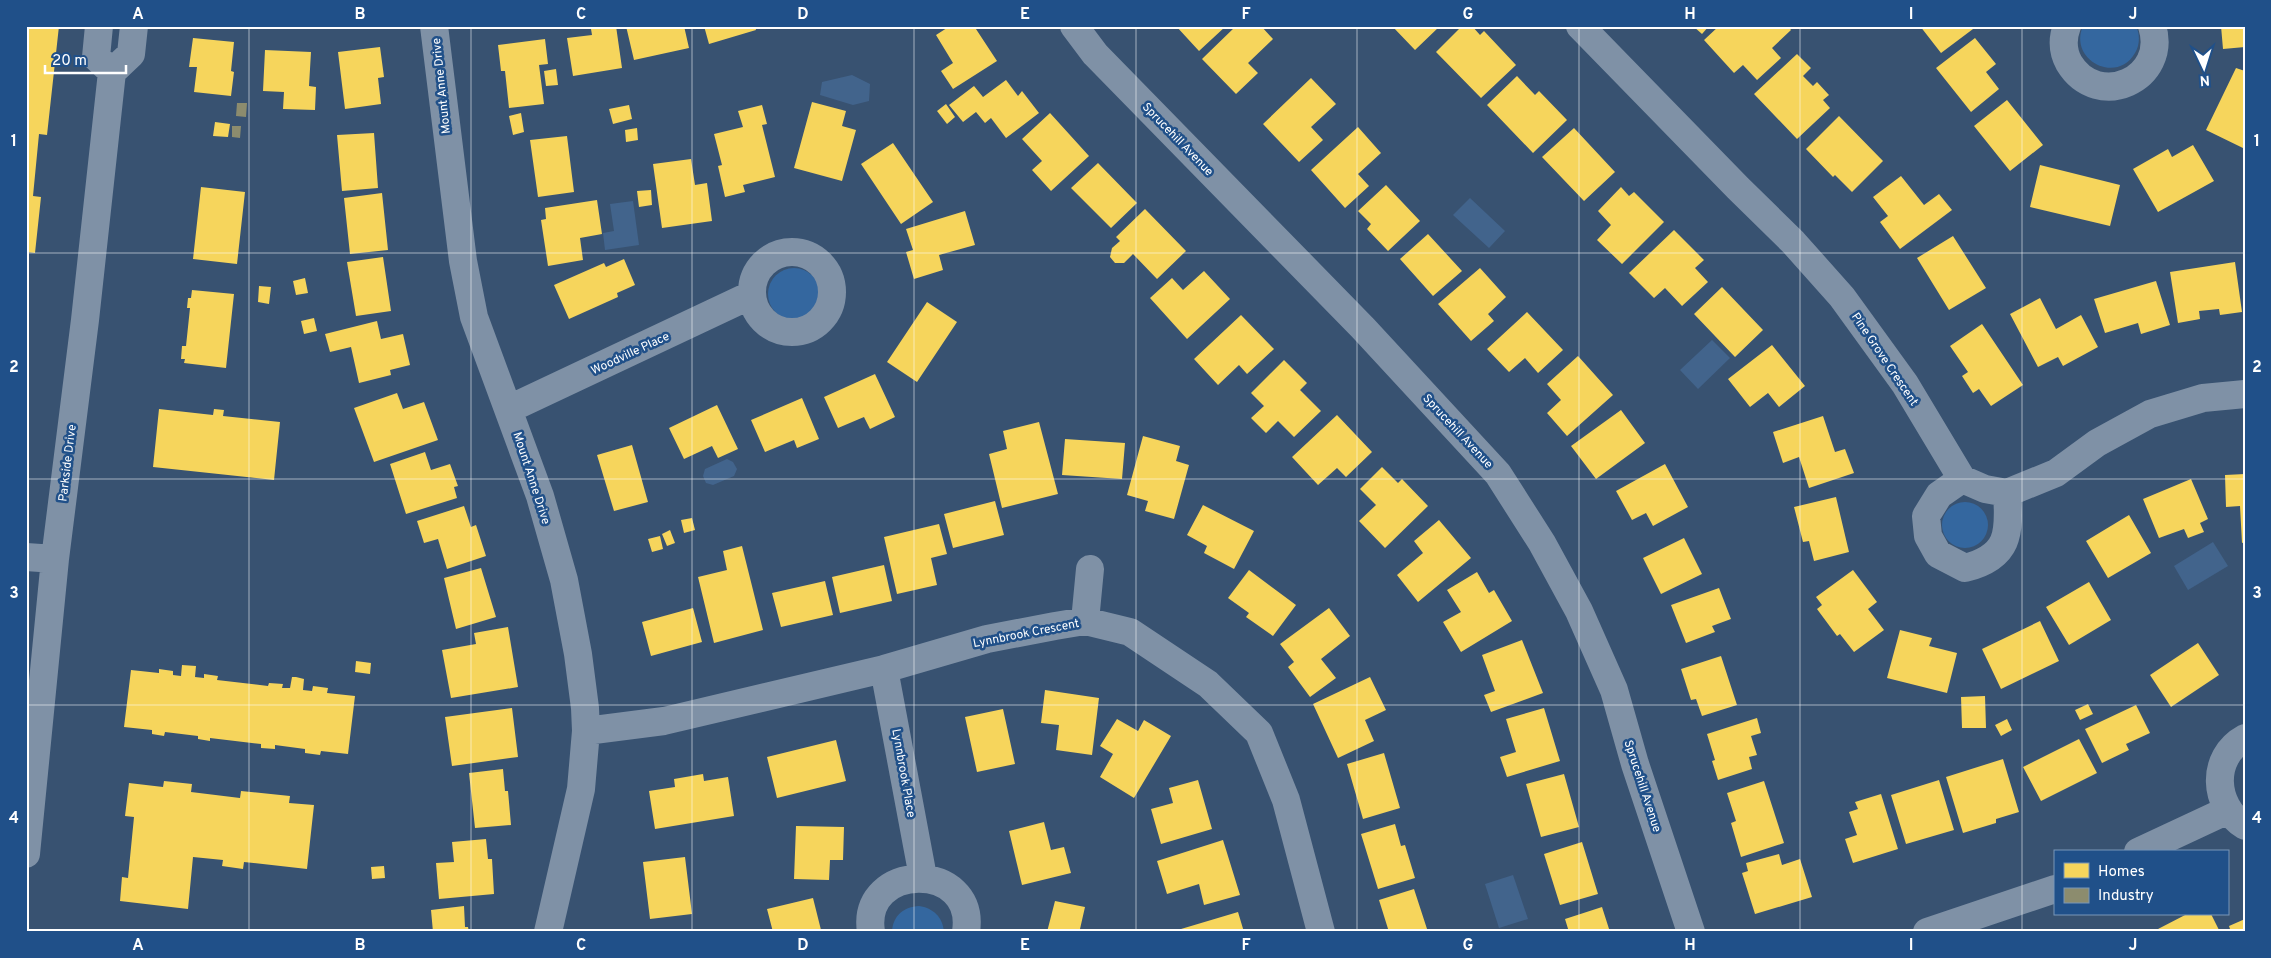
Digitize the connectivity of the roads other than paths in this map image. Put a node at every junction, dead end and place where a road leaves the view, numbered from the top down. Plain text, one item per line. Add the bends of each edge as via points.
1 (99, 26) edge
2 (134, 26) edge
3 (434, 26) edge
4 (1074, 26) edge
5 (1580, 26) edge
6 (2067, 26) edge
7 (2152, 26) edge
8 (112, 72) junction
9 (751, 296) dead end
10 (2245, 394) edge
11 (509, 410) junction
12 (1962, 480) junction
13 (2007, 493) junction
14 (26, 557) edge
15 (55, 559) junction
16 (1090, 569) dead end
17 (1086, 621) junction
18 (884, 668) junction
19 (586, 731) junction
20 (2245, 738) edge
21 (2236, 818) edge
22 (2144, 850) edge
23 (26, 854) edge
24 (923, 877) junction
25 (2054, 890) edge
26 (548, 932) edge
27 (871, 932) edge
28 (966, 932) edge
29 (1321, 932) edge
30 (1691, 932) edge
31 (1927, 932) edge

1 - 8 street via 96,57
2 - 8 street via 130,54
3 - 11 street, Mount Anne Drive via 463,261 474,317
4 - 30 street, Sprucehill Avenue via 1095,54 1363,328 1498,474 1574,603 1614,690
5 - 12 street, Pine Grove Crescent via 1793,242 1842,297 1905,384
6 - 7 street via 2064,49 2074,72 2090,83 2105,87 2130,83 2143,73 2155,45
8 - 15 street, Parkside Drive
9 - 11 street, Woodville Place
10 - 13 street via 2203,398 2150,414 2097,443 2056,473
11 - 19 street, Mount Anne Drive via 540,496 564,580 578,654
12 - 13 street
12 - 13 street via 1940,494 1926,516 1928,536 1938,554 1965,568 1982,563 2004,545 2009,518
14 - 15 street
15 - 23 street, Parkside Drive
16 - 17 street
17 - 18 street, Lynnbrook Crescent via 987,639
17 - 29 street, Lynnbrook Crescent via 1130,632 1208,684 1260,733 1286,800
18 - 19 street, Lynnbrook Crescent via 664,721
18 - 24 street, Lynnbrook Place
19 - 26 street, Mount Anne Drive via 581,789
20 - 21 street via 2231,749 2219,777 2220,794
21 - 22 street
24 - 27 street via 906,879 879,897 872,912
24 - 28 street via 943,884 956,894 964,908
25 - 31 street

